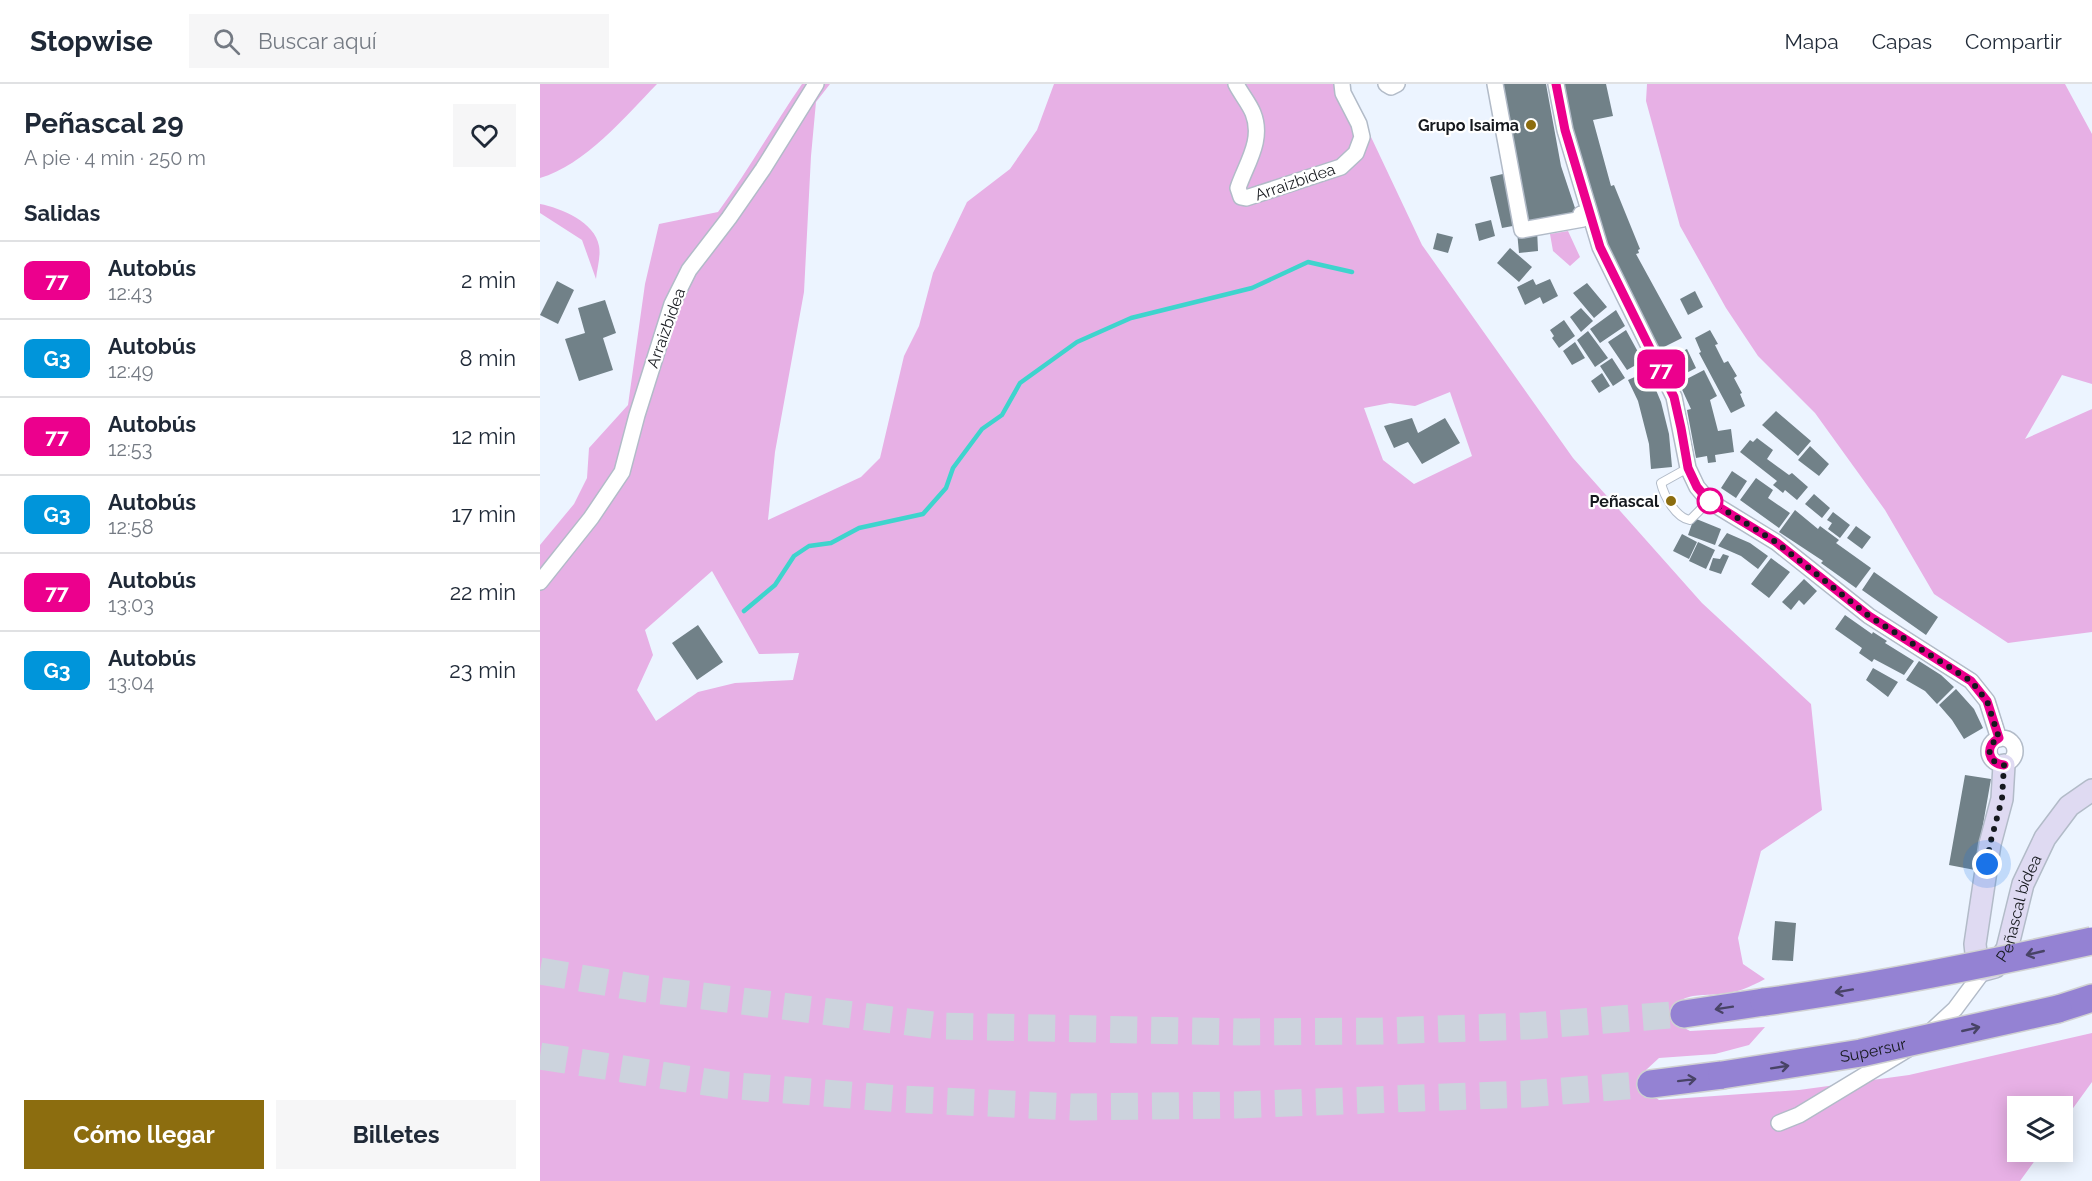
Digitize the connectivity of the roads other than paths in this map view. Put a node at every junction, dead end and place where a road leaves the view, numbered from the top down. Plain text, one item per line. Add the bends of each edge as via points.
1 (816, 84) edge
2 (1236, 84) edge
3 (1342, 84) edge
4 (1386, 84) edge
5 (1397, 84) edge
6 (1495, 84) edge
7 (1556, 84) edge
8 (1588, 212) junction
9 (1688, 468) junction
10 (1709, 501) junction
11 (540, 582) edge
12 (2004, 765) joint
13 (2092, 790) edge
14 (2092, 940) edge
15 (1984, 970) junction
16 (2092, 998) edge
17 (2092, 1004) edge
18 (2058, 1009) junction
19 (1684, 1014) tunnel mouth
20 (1651, 1084) tunnel mouth
21 (1779, 1124) dead end

1 - 11 street, Arraizbidea via 763,169 689,270 672,304 622,472
2 - 3 street, Arraizbidea via 1254,114 1257,129 1252,156 1238,188 1241,197 1246,198 1341,167 1356,153 1362,137 1342,93
4 - 5 street
6 - 8 street via 1522,230 1583,219 1581,214
7 - 8 street
8 - 9 street via 1608,266 1674,397
9 - 10 street
9 - 10 lane via 1661,483 1675,510 1690,520
10 - 12 street via 1776,542 1869,616 1971,681 1987,701 1999,738 1992,743 1990,756
12 - 15 street, Peñascal bidea via 2002,799 1990,844 1975,944 1977,962
13 - 15 street, Peñascal bidea via 2069,806 2052,827 2023,884 2007,949 1995,967
14 -> 19 highway, bridge via 1956,971
15 - 21 street via 1955,1009 1930,1033 1902,1054
16 - 18 highway, Supersur
17 - 18 highway
20 -> 18 highway, Supersur, bridge via 1861,1053

